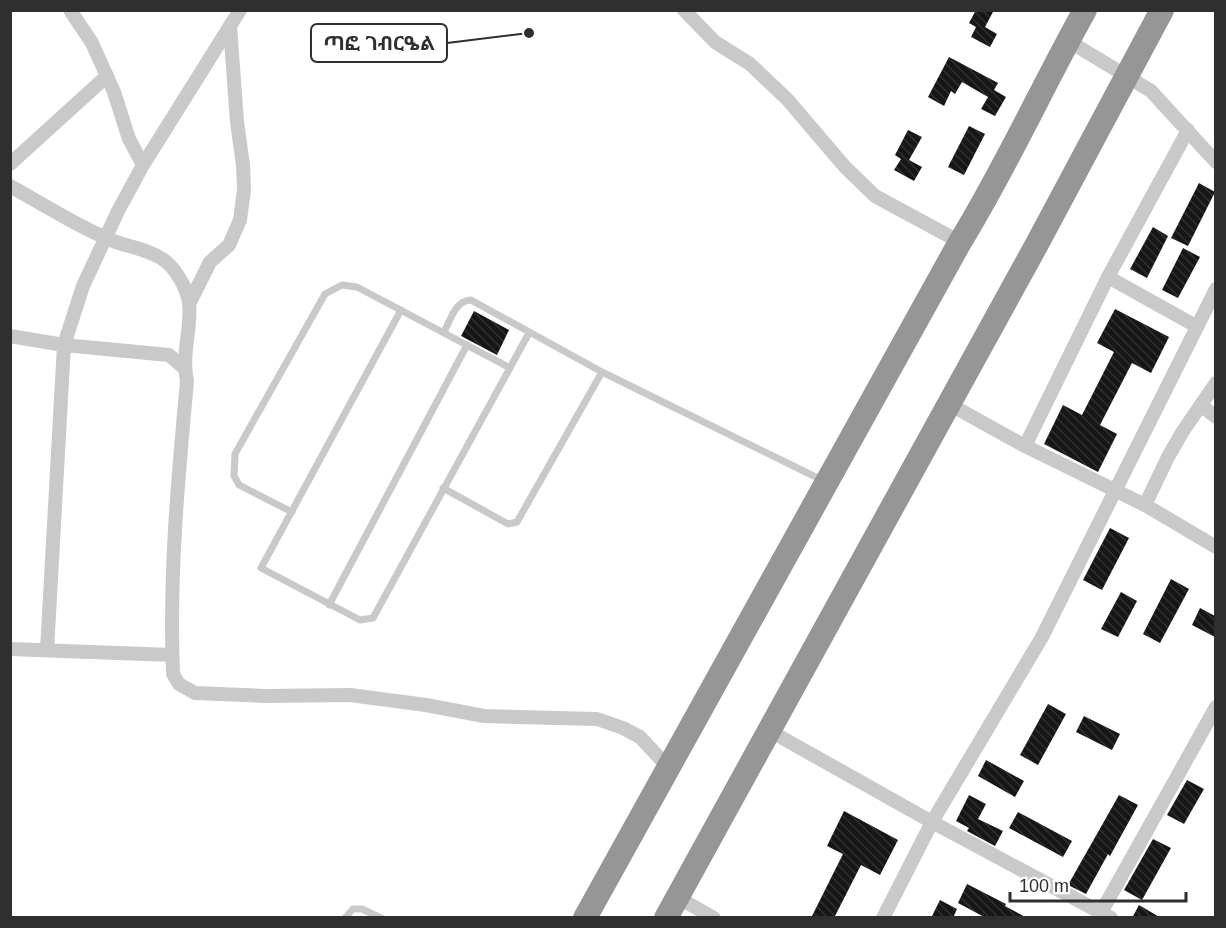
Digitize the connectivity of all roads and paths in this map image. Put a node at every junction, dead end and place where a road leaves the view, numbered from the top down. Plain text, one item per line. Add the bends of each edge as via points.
1 (70, 10) edge
2 (240, 10) edge
3 (684, 10) edge
4 (1085, 10) edge
5 (1162, 10) edge
6 (230, 26) junction
7 (1067, 40) junction
8 (107, 76) junction
9 (1127, 78) junction
10 (1188, 130) junction
11 (1215, 162) edge
12 (10, 164) edge
13 (143, 165) junction
14 (10, 186) edge
15 (105, 238) junction
16 (960, 242) junction
17 (1108, 277) junction
18 (1215, 289) edge
19 (189, 304) junction
20 (401, 310) junction
21 (1196, 326) junction
22 (444, 332) junction
23 (529, 333) junction
24 (10, 336) edge
25 (64, 345) junction
26 (467, 345) junction
27 (184, 368) junction
28 (510, 368) junction
29 (602, 372) junction
30 (1215, 383) edge
31 (948, 404) junction
32 (1202, 406) junction
33 (1215, 417) edge
34 (1025, 446) junction
35 (827, 482) junction
36 (443, 488) junction
37 (1114, 491) junction
38 (1145, 505) junction
39 (292, 512) junction
40 (1215, 547) edge
41 (329, 604) junction
42 (10, 649) edge
43 (47, 650) junction
44 (172, 655) junction
45 (1215, 707) edge
46 (770, 731) junction
47 (668, 767) junction
48 (932, 822) junction
49 (671, 907) edge
50 (1103, 916) edge
51 (345, 918) edge
52 (381, 918) edge
53 (585, 918) edge
54 (714, 918) edge
55 (883, 918) edge

1 - 8 street via 92,43
2 - 6 street
3 - 16 street via 716,42 750,64 787,99 875,196
4 - 7 highway
5 - 9 highway
6 - 13 street
6 - 19 street via 243,165 240,220 229,246 210,262
7 - 9 street
7 - 16 highway via 996,181
8 - 12 street
8 - 13 street via 129,139
9 - 10 street via 1151,91
9 - 31 highway
10 - 11 street
10 - 17 street
13 - 15 street
14 - 15 street
15 - 19 street via 142,249 164,261 177,274
15 - 25 street via 83,286
16 - 35 highway
17 - 21 street
17 - 34 street
18 - 21 street
19 - 27 street
20 - 22 lane
20 - 39 lane
20 - 39 lane via 357,287 342,285 325,294 235,454 234,476 240,485
21 - 37 street
22 - 23 lane via 457,306 471,300
22 - 26 lane
23 - 28 lane
23 - 29 lane
24 - 25 street
25 - 27 street via 169,355
25 - 43 street
26 - 28 lane
26 - 41 lane
27 - 44 street via 187,381 175,506
28 - 36 lane
29 - 35 lane
29 - 36 lane via 517,522 508,524
30 - 32 street
31 - 34 street
31 - 46 highway
32 - 33 street
32 - 38 street via 1168,457
34 - 37 street
35 - 47 highway
36 - 41 lane via 373,618 360,621
37 - 38 street
37 - 48 street via 1045,632
38 - 40 street
39 - 41 lane via 261,568
42 - 43 street
43 - 44 street
44 - 47 street via 173,674 179,684 195,693 350,695 484,716 597,719 640,737
45 - 50 street
46 - 48 street
46 - 49 highway
47 - 53 highway
48 - 50 street
48 - 55 street
49 - 54 street
51 - 52 lane via 354,909

